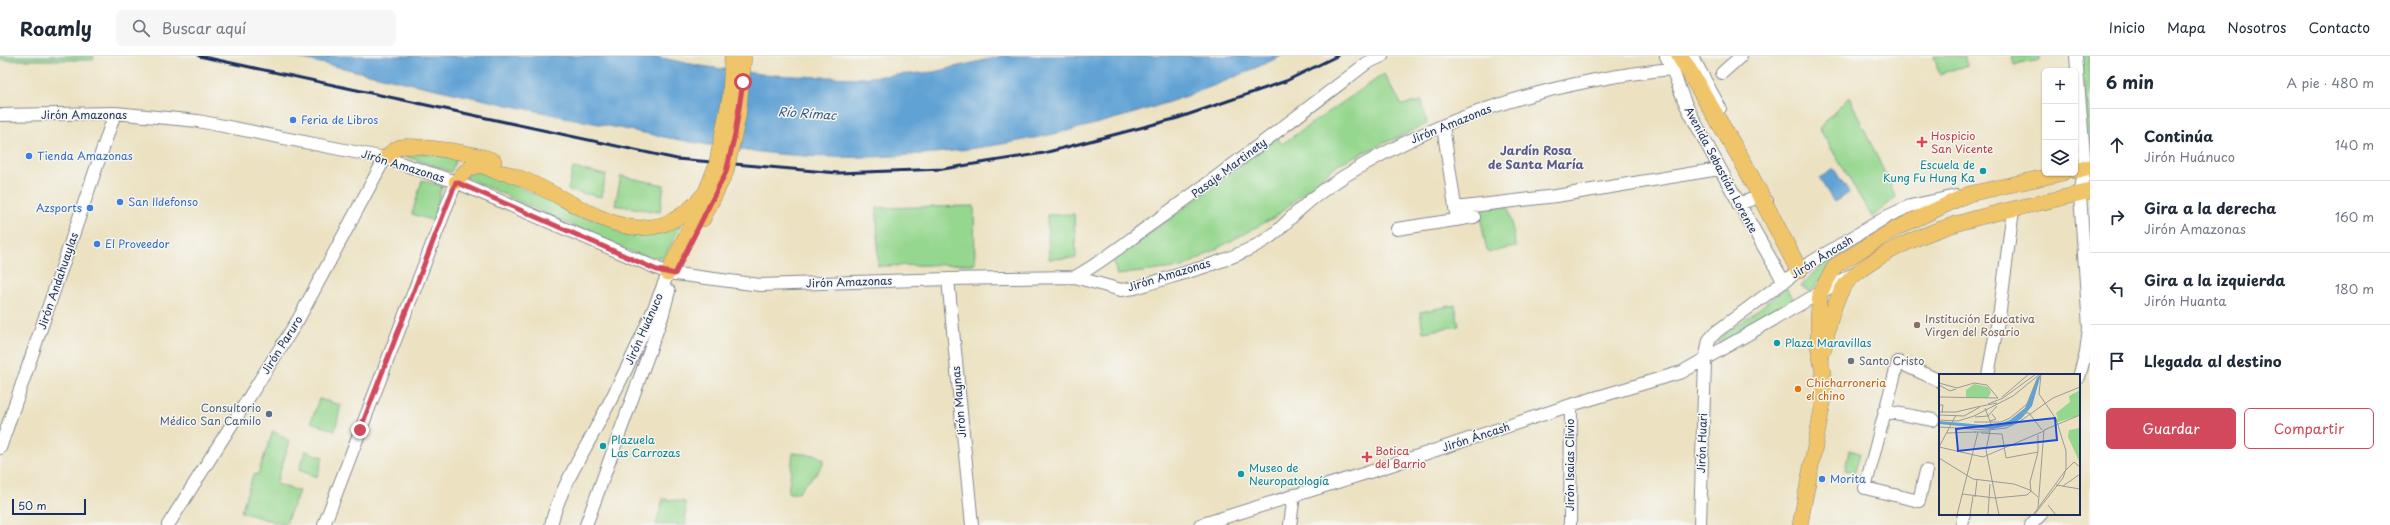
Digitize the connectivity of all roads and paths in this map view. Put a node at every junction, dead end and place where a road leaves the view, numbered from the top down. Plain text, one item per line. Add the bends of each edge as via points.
1 (732, 56) edge
2 (744, 56) edge
3 (1382, 56) edge
4 (1666, 56) edge
5 (1692, 56) edge
6 (1741, 56) edge
7 (2076, 56) edge
8 (1676, 62) edge
9 (1722, 73) dead end
10 (115, 113) junction
11 (0, 115) edge
12 (1443, 126) junction
13 (385, 158) junction
14 (721, 169) junction
15 (1719, 169) junction
16 (2083, 169) edge
17 (512, 175) junction
18 (2050, 176) edge
19 (456, 182) junction
20 (2085, 193) edge
21 (703, 194) junction
22 (1969, 194) junction
23 (1766, 201) junction
24 (1738, 204) junction
25 (2013, 210) junction
26 (1456, 214) junction
27 (1474, 217) dead end
28 (1397, 229) dead end
29 (1802, 268) junction
30 (1861, 269) junction
31 (672, 274) junction
32 (1075, 277) junction
33 (948, 279) junction
34 (1784, 282) junction
35 (1820, 293) junction
36 (1705, 361) junction
37 (1821, 368) junction
38 (1988, 374) edge
39 (2080, 374) edge
40 (1939, 381) edge
41 (1571, 405) junction
42 (1884, 411) junction
43 (1933, 420) dead end
44 (0, 448) edge
45 (1926, 471) dead end
46 (1294, 495) junction
47 (1964, 515) edge
48 (2040, 515) edge
49 (168, 525) edge
50 (324, 525) edge
51 (551, 525) edge
52 (586, 525) edge
53 (972, 525) edge
54 (1200, 525) edge
55 (1290, 525) edge
56 (1570, 525) edge
57 (1700, 525) edge
58 (1800, 525) edge
59 (1962, 525) edge
60 (2031, 525) edge

1 - 14 main road, Jirón Huánuco, bridge
2 - 14 main road, Jirón Huánuco, bridge via 738,117
3 - 32 street, Pasaje Martinety via 1367,63 1198,193 1149,226 1100,264
4 - 8 street, Avenida Sebastián Lorente
5 - 23 street
6 - 9 street
7 - 16 street
8 - 12 street, Jirón Amazonas via 1562,86 1475,113
8 - 15 street, Avenida Sebastián Lorente via 1683,100
8 - 23 highway via 1715,116
10 - 11 street, Jirón Amazonas
10 - 13 street, Jirón Amazonas via 198,121
10 - 44 street, Jirón Andahuaylas
12 - 26 street
12 - 32 street, Jirón Amazonas via 1362,165 1315,198 1269,238 1245,251 1135,288 1121,290
13 - 17 main road via 398,147 410,146 491,159 507,168
13 - 19 street, Jirón Amazonas
13 - 49 street, Jirón Paruro via 298,320
14 - 21 main road, Jirón Huánuco
14 - 31 main road, Jirón Huánuco
15 - 24 street, Avenida Sebastián Lorente
15 - 26 street
16 - 20 street
17 - 19 main road via 476,166 465,171
17 - 21 main road via 590,214 629,228 644,228 673,220 696,204
18 - 22 main road, Jirón Áncash
19 - 31 street, Jirón Amazonas
19 - 50 street
20 - 25 main road, Jirón Áncash
20 - 39 street via 2089,328
21 - 31 main road, Jirón Huánuco
22 - 29 street, Jirón Áncash via 1910,206 1888,216
22 - 35 main road, Jirón Áncash via 1895,229 1842,260 1830,272
23 - 24 street via 1750,198
23 - 29 highway
24 - 34 street, Avenida Sebastián Lorente
25 - 30 main road, Jirón Áncash via 1935,229 1902,244
25 - 38 street via 2000,310
26 - 27 street
26 - 28 street
29 - 34 street, Jirón Áncash
30 - 35 street, Jirón Áncash
30 - 37 main road via 1843,289 1836,302
31 - 33 street, Jirón Amazonas via 760,285
31 - 51 street, Jirón Huánuco via 576,465 556,507
31 - 52 street, Jirón Huánuco via 662,317
32 - 33 street, Jirón Amazonas
33 - 53 street, Jirón Maynas
34 - 36 street, Jirón Áncash via 1716,332 1709,340
35 - 36 street, Jirón Áncash
35 - 37 main road via 1818,318
36 - 41 street, Jirón Áncash via 1682,372
36 - 57 street, Jirón Huari
37 - 58 main road via 1825,385 1824,398
40 - 42 street via 1898,362
41 - 46 street, Jirón Áncash
41 - 56 street, Jirón Isaias Clivio
42 - 43 street
42 - 45 street via 1865,488 1920,501
46 - 54 street, Jirón Áncash
46 - 55 street
47 - 59 street
48 - 60 street

